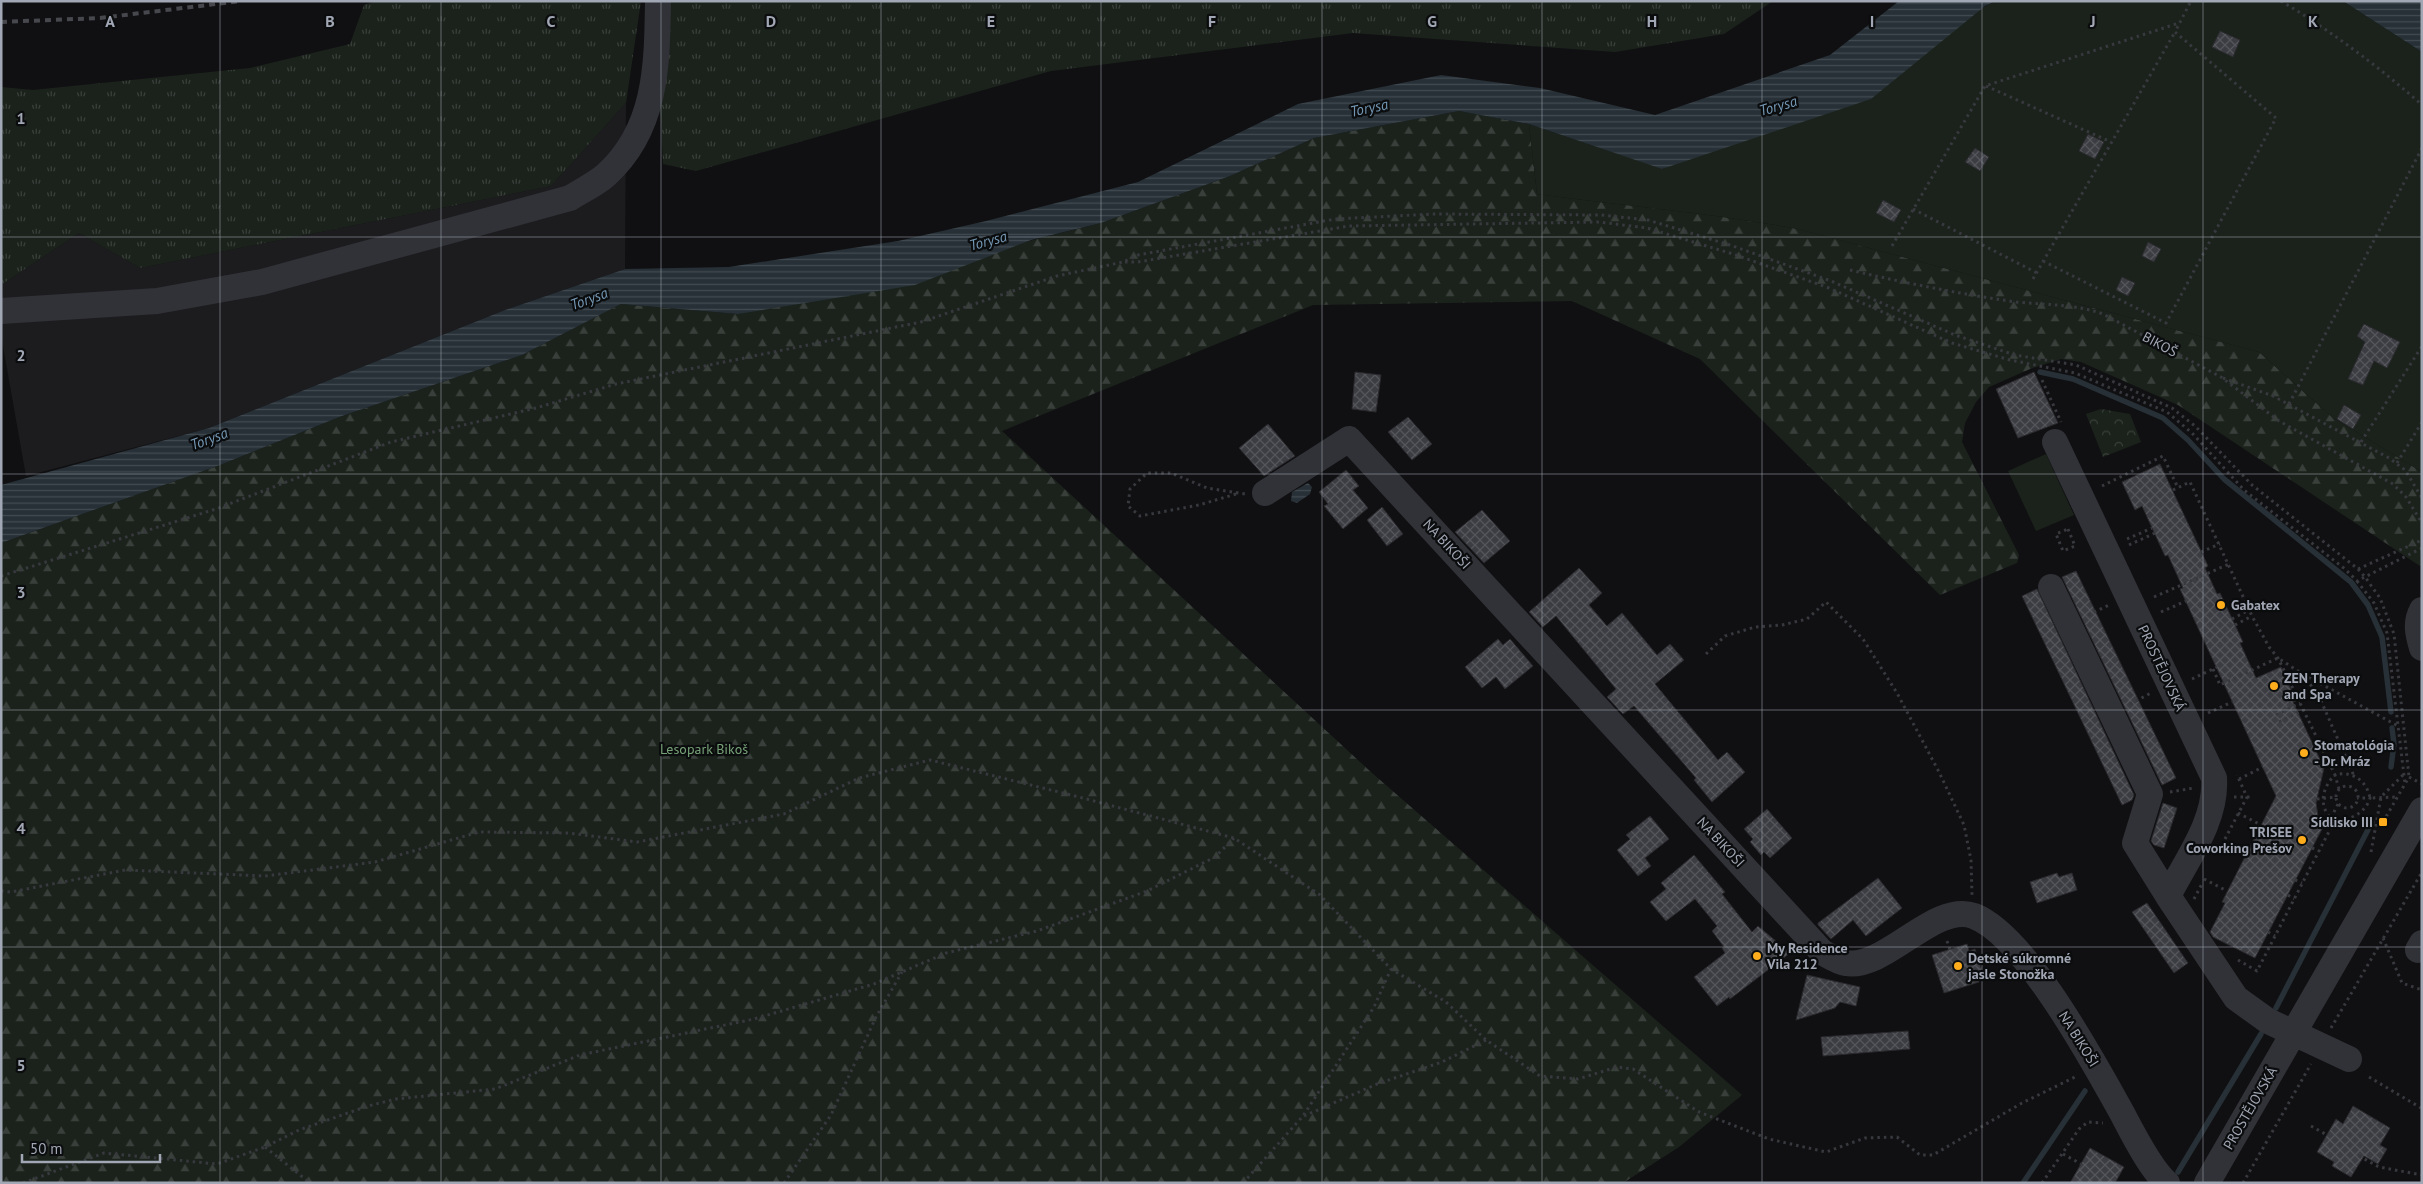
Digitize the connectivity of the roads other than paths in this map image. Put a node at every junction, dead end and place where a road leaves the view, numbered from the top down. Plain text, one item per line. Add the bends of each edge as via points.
1 (658, 1) edge
2 (1, 311) edge
3 (2058, 448) road end
4 (1265, 493) road end
5 (2051, 587) dead end
6 (2422, 610) edge
7 (2422, 648) edge
8 (2422, 810) edge
9 (2413, 844) edge
10 (2168, 896) junction
11 (2292, 1033) junction
12 (2349, 1059) dead end
13 (2167, 1183) edge
14 (2207, 1183) edge

1 - 2 street via 657,64 649,105 634,143 605,176 570,198 262,282 157,302
3 - 10 street, PROSTĚJOVSKÁ via 2214,778 2215,796 2210,817
4 - 13 street, NA BIKOŠI via 1349,439 1822,952 1846,964 1872,959 1941,918 1972,915 1995,928 2018,952 2065,1016 2130,1129
5 - 10 street via 2150,794 2135,842
6 - 7 street via 2417,633
8 - 9 street, PROSTĚJOVSKÁ
9 - 11 street, PROSTĚJOVSKÁ
10 - 11 street via 2236,998 2268,1021
11 - 12 street
11 - 14 street, PROSTĚJOVSKÁ

